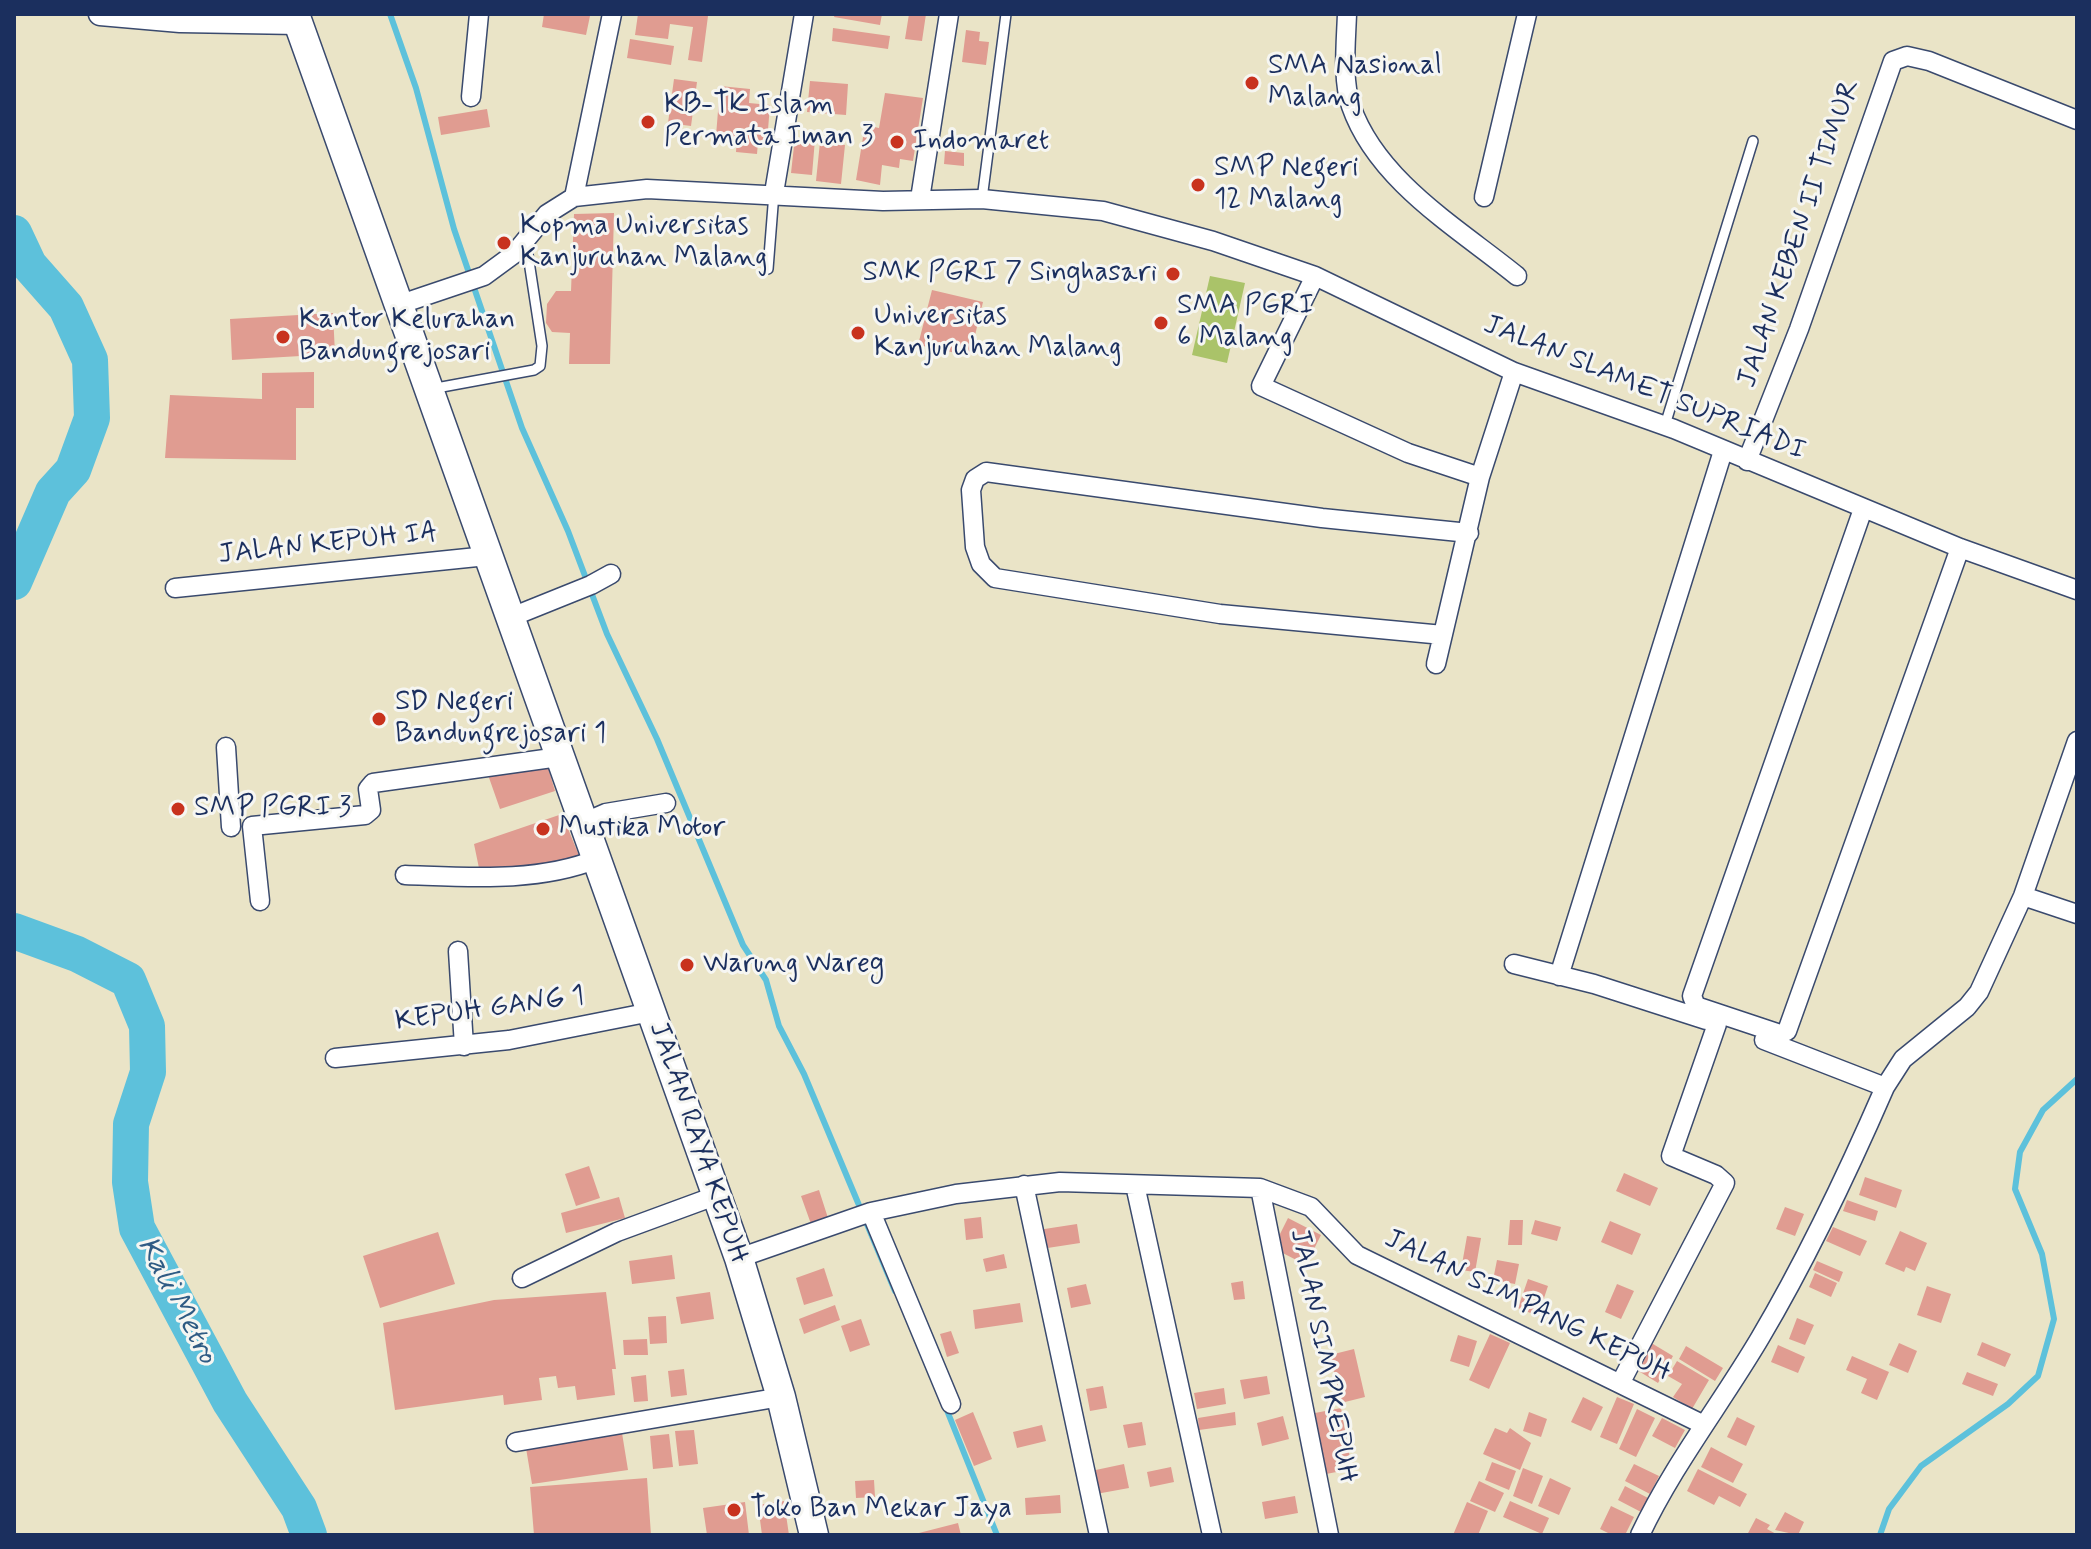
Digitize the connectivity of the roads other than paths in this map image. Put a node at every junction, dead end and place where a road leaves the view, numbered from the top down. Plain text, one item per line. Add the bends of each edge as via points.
1 (100, 14) edge
2 (479, 14) edge
3 (612, 14) edge
4 (804, 14) edge
5 (949, 14) edge
6 (1006, 14) edge
7 (1347, 14) edge
8 (1527, 14) edge
9 (297, 18) edge
10 (471, 97) dead end
11 (2077, 120) edge
12 (1753, 141) dead end
13 (774, 193) junction
14 (574, 197) junction
15 (1484, 197) dead end
16 (920, 199) junction
17 (982, 199) junction
18 (525, 239) junction
19 (768, 269) dead end
20 (1315, 276) junction
21 (1517, 276) dead end
22 (398, 305) junction
23 (1514, 372) junction
24 (428, 389) junction
25 (1665, 425) junction
26 (1723, 451) junction
27 (1747, 461) junction
28 (1480, 477) junction
29 (1863, 509) junction
30 (1469, 533) junction
31 (1960, 548) junction
32 (487, 556) junction
33 (611, 574) dead end
34 (175, 588) dead end
35 (2077, 590) edge
36 (509, 618) junction
37 (1443, 635) junction
38 (1436, 664) dead end
39 (2077, 741) edge
40 (226, 747) dead end
41 (559, 757) junction
42 (2074, 761) edge
43 (666, 803) dead end
44 (583, 823) junction
45 (252, 826) junction
46 (597, 859) junction
47 (405, 875) dead end
48 (2023, 896) junction
49 (260, 901) dead end
50 (2077, 914) edge
51 (458, 951) dead end
52 (1514, 964) dead end
53 (1559, 976) junction
54 (651, 1012) junction
55 (1717, 1024) junction
56 (464, 1046) junction
57 (335, 1058) dead end
58 (1885, 1087) junction
59 (1024, 1185) junction
60 (1135, 1185) junction
61 (1260, 1188) junction
62 (715, 1196) junction
63 (870, 1213) junction
64 (739, 1258) junction
65 (522, 1278) dead end
66 (1621, 1382) junction
67 (781, 1397) junction
68 (951, 1404) dead end
69 (1702, 1424) junction
70 (516, 1442) dead end
71 (814, 1535) edge
72 (1099, 1535) edge
73 (1212, 1535) edge
74 (1329, 1535) edge
75 (1640, 1535) edge

1 - 9 street via 180,21
2 - 10 street
3 - 14 street
4 - 13 street
5 - 16 street
6 - 17 lane
7 - 21 street via 1350,104 1372,151
8 - 15 street
9 - 22 main road, JALAN RAYA KEPUH
11 - 27 street, JALAN KEBEN II TIMUR via 1929,61 1907,56 1893,61
12 - 25 lane
13 - 14 street, JALAN SLAMET SUPRIADI via 647,189
13 - 16 street, JALAN SLAMET SUPRIADI
13 - 19 lane
14 - 18 street, JALAN SLAMET SUPRIADI via 547,214
16 - 17 street, JALAN SLAMET SUPRIADI
17 - 20 street, JALAN SLAMET SUPRIADI via 1103,211
18 - 22 street, JALAN SLAMET SUPRIADI via 484,276
18 - 24 lane via 540,366
20 - 23 street, JALAN SLAMET SUPRIADI
20 - 28 street via 1261,386 1408,453
22 - 24 main road, JALAN RAYA KEPUH
23 - 25 street, JALAN SLAMET SUPRIADI
23 - 28 street
24 - 32 main road, JALAN RAYA KEPUH
25 - 26 street, JALAN SLAMET SUPRIADI
26 - 27 street, JALAN SLAMET SUPRIADI
26 - 53 street
27 - 29 street, JALAN SLAMET SUPRIADI
28 - 30 street
29 - 31 street, JALAN SLAMET SUPRIADI
29 - 31 street via 1692,996 1696,1006 1780,1034 1787,1031
30 - 37 street
30 - 37 street via 986,472 971,490 975,547 981,564 995,578 1220,614
31 - 35 street, JALAN SLAMET SUPRIADI
32 - 34 street, JALAN KEPUH IA
32 - 36 main road, JALAN RAYA KEPUH
33 - 36 street
36 - 41 main road, JALAN RAYA KEPUH
37 - 38 street
39 - 42 street
40 - 45 street via 230,828
41 - 44 main road, JALAN RAYA KEPUH
41 - 45 street via 373,783 368,789 371,810 365,815
42 - 48 street
43 - 44 street via 606,813
44 - 46 main road, JALAN RAYA KEPUH
45 - 49 street
46 - 47 street via 577,867 491,878
46 - 54 main road, JALAN RAYA KEPUH
48 - 50 street
48 - 58 street via 1979,992 1903,1059
51 - 56 street
52 - 53 street
53 - 55 street
54 - 56 street, KEPUH GANG 1
54 - 62 main road, JALAN RAYA KEPUH
55 - 58 street
55 - 66 street via 1671,1156 1725,1183
56 - 57 street, KEPUH GANG 1
58 - 69 street via 1797,1272
59 - 60 street, JALAN SIMPANG KEPUH
59 - 63 street, JALAN SIMPANG KEPUH
59 - 72 street
60 - 61 street, JALAN SIMPANG KEPUH
60 - 73 street
61 - 66 street, JALAN SIMPANG KEPUH via 1311,1207 1357,1255
61 - 74 street, JALAN SIMPKEPUH
62 - 64 main road, JALAN RAYA KEPUH
62 - 65 street via 617,1232
63 - 64 street, JALAN SIMPANG KEPUH
63 - 68 street
64 - 67 main road, JALAN RAYA KEPUH
66 - 69 street, JALAN SIMPANG KEPUH
67 - 70 street
67 - 71 main road, JALAN RAYA KEPUH
69 - 75 street

